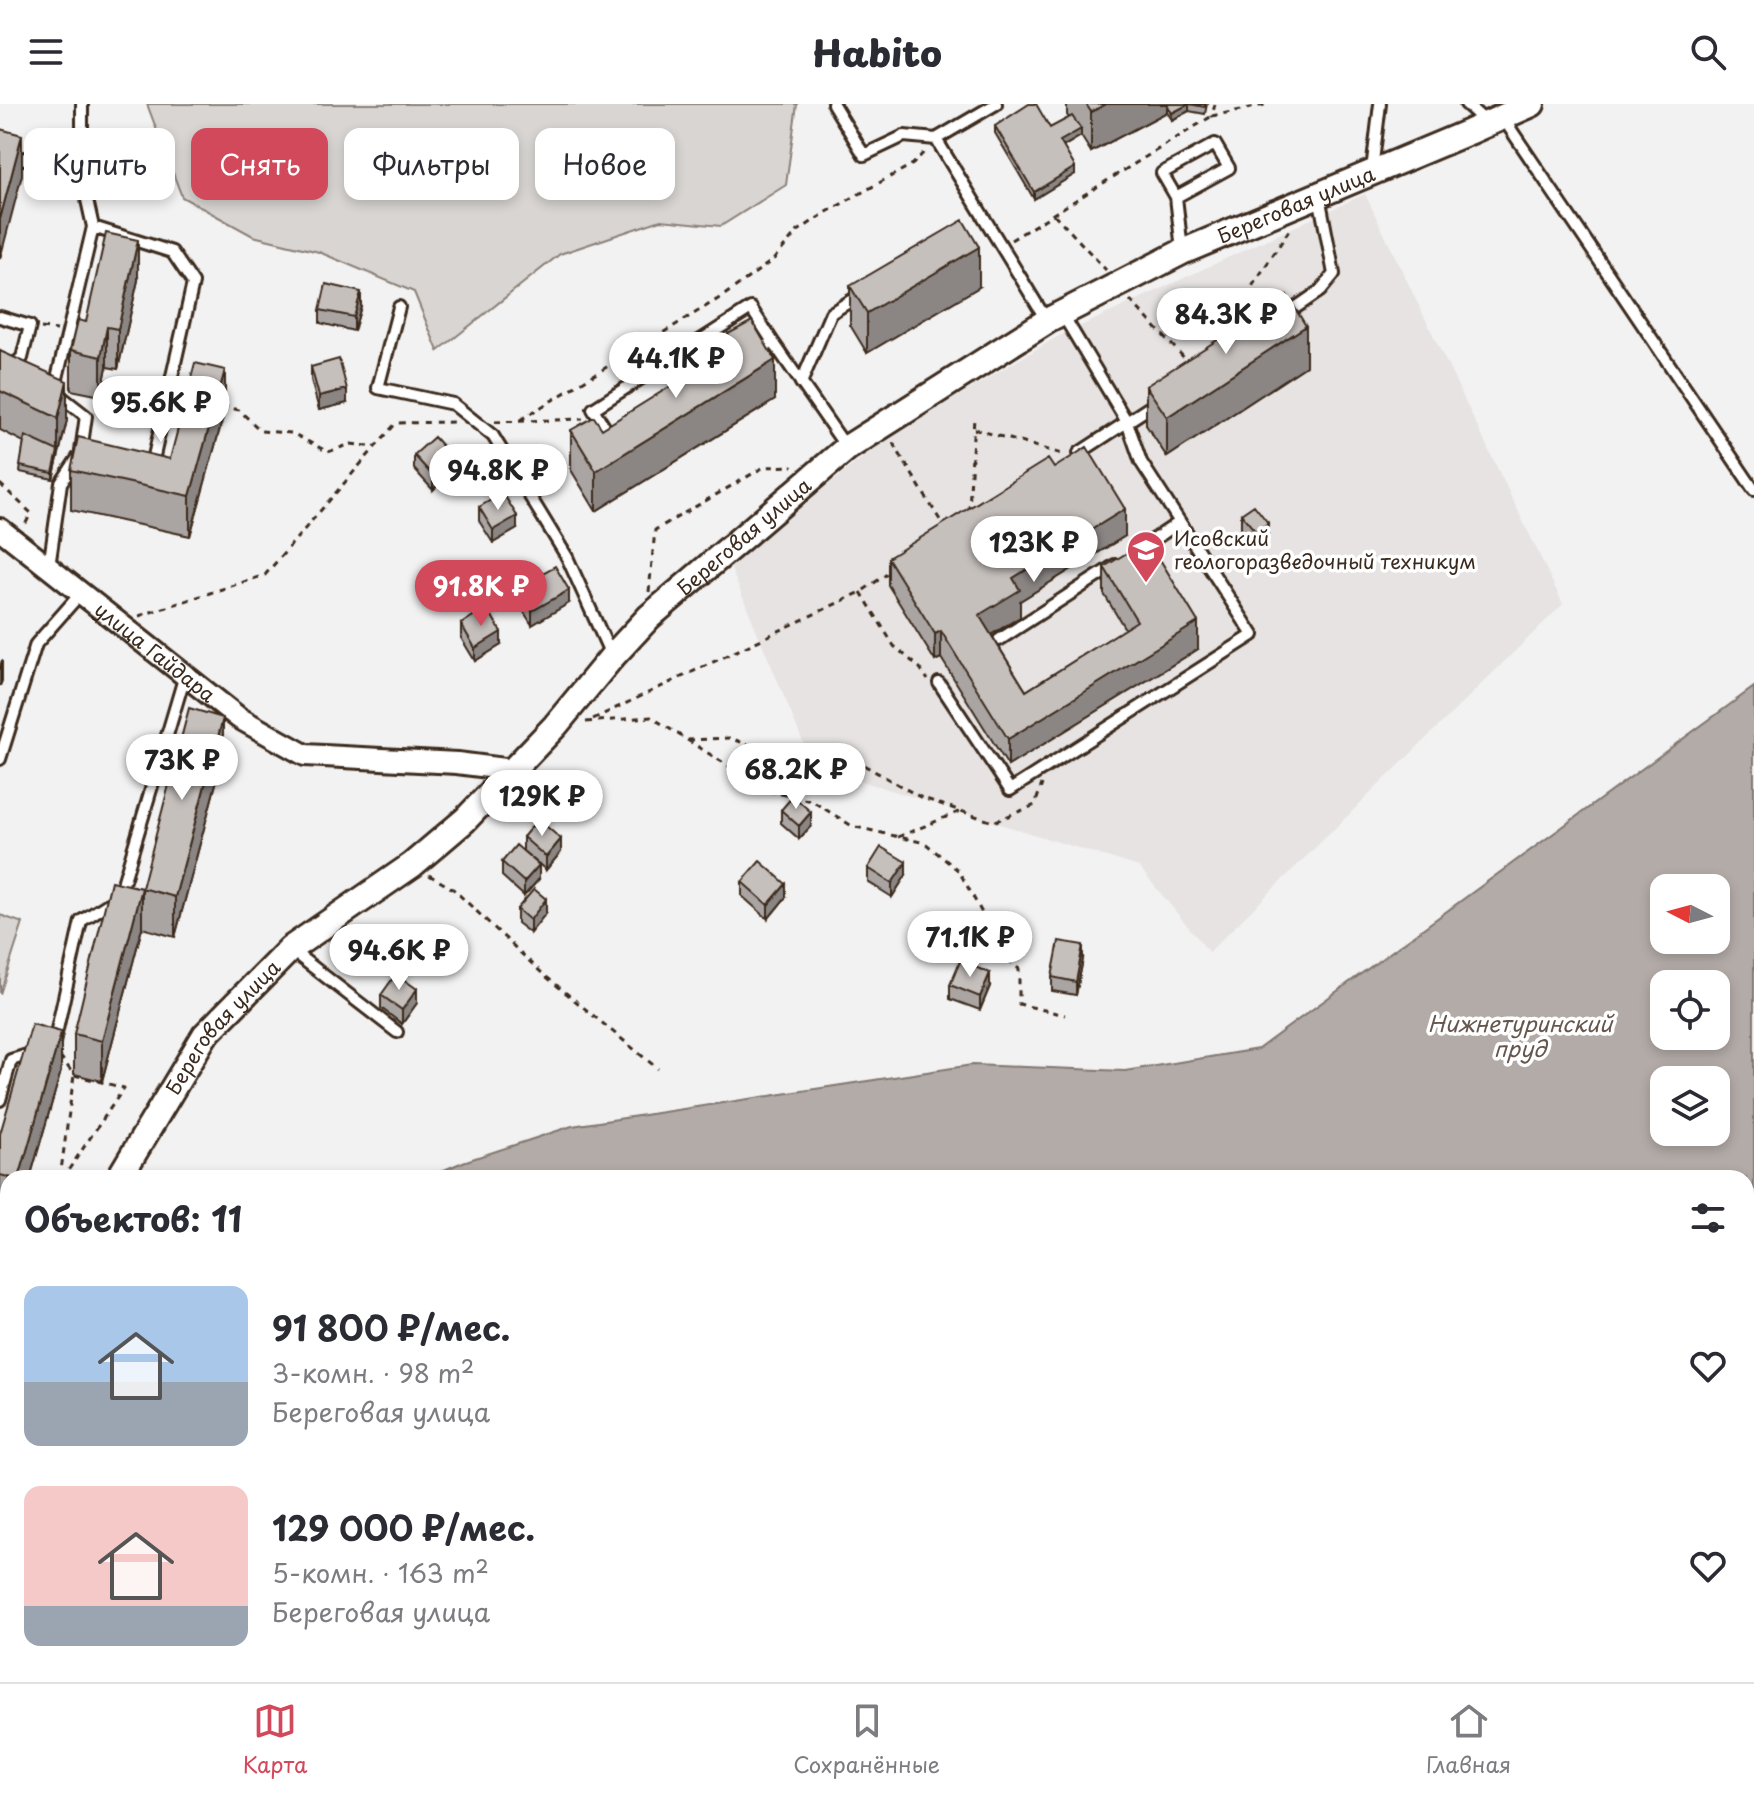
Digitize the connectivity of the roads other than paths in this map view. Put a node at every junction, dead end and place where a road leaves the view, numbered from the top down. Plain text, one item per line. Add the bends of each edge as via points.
1 (82, 104) edge
2 (833, 104) edge
3 (996, 104) edge
4 (1380, 104) edge
5 (1466, 104) edge
6 (1532, 104) edge
7 (1495, 120) junction
8 (82, 128) edge
9 (936, 139) junction
10 (0, 151) edge
11 (24, 159) edge
12 (1372, 172) junction
13 (1315, 196) junction
14 (1176, 197) junction
15 (87, 200) edge
16 (93, 227) junction
17 (1182, 252) junction
18 (867, 291) edge
19 (399, 307) dead end
20 (0, 317) edge
21 (1054, 317) junction
22 (1282, 317) edge
23 (773, 342) junction
24 (749, 357) edge
25 (0, 368) edge
26 (801, 383) junction
27 (1163, 398) edge
28 (1127, 422) junction
29 (627, 436) edge
30 (847, 448) junction
31 (1072, 457) edge
32 (139, 463) edge
33 (1754, 490) edge
34 (1180, 522) junction
35 (0, 529) edge
36 (49, 567) junction
37 (81, 593) junction
38 (999, 640) edge
39 (612, 657) junction
40 (185, 675) junction
41 (939, 683) road end
42 (0, 759) edge
43 (512, 770) junction
44 (290, 949) junction
45 (397, 1032) dead end
46 (0, 1100) edge
47 (124, 1170) edge

1 - 8 lane
2 - 9 lane via 864,155 904,136
3 - 9 lane
4 - 12 lane
5 - 7 lane
6 - 7 street, Береговая улица
7 - 12 street, Береговая улица
7 - 33 lane
9 - 21 lane via 1001,246
10 - 11 lane
12 - 13 street, Береговая улица
13 - 17 street, Береговая улица
13 - 22 lane via 1334,274 1320,291
14 - 14 lane via 1162,173 1215,144 1229,168
14 - 17 lane
15 - 16 lane
16 - 32 lane via 172,252 193,283 152,465
16 - 36 lane via 54,391 86,416 85,453 61,483
17 - 21 street, Береговая улица
18 - 26 lane via 831,313
19 - 39 lane via 378,388 453,404 493,436 567,557
20 - 25 lane via 30,326 22,358 6,371
21 - 28 lane
21 - 30 street, Береговая улица
23 - 24 lane
23 - 26 lane
23 - 29 lane via 751,308 593,409 615,444
26 - 30 lane
27 - 28 lane
28 - 31 lane
28 - 34 lane via 1141,462
30 - 39 street, Береговая улица via 645,621
34 - 38 lane
34 - 41 lane via 1253,635 1010,790
35 - 36 street, улица Гайдара
36 - 37 street, улица Гайдара
37 - 40 street, улица Гайдара
37 - 42 lane via 36,644
39 - 43 street, Береговая улица
40 - 43 street, улица Гайдара via 239,718 305,755
40 - 46 lane via 119,897 81,921 54,1047 11,1060
43 - 44 street, Береговая улица via 412,865
44 - 45 lane
44 - 47 street, Береговая улица via 205,1035

